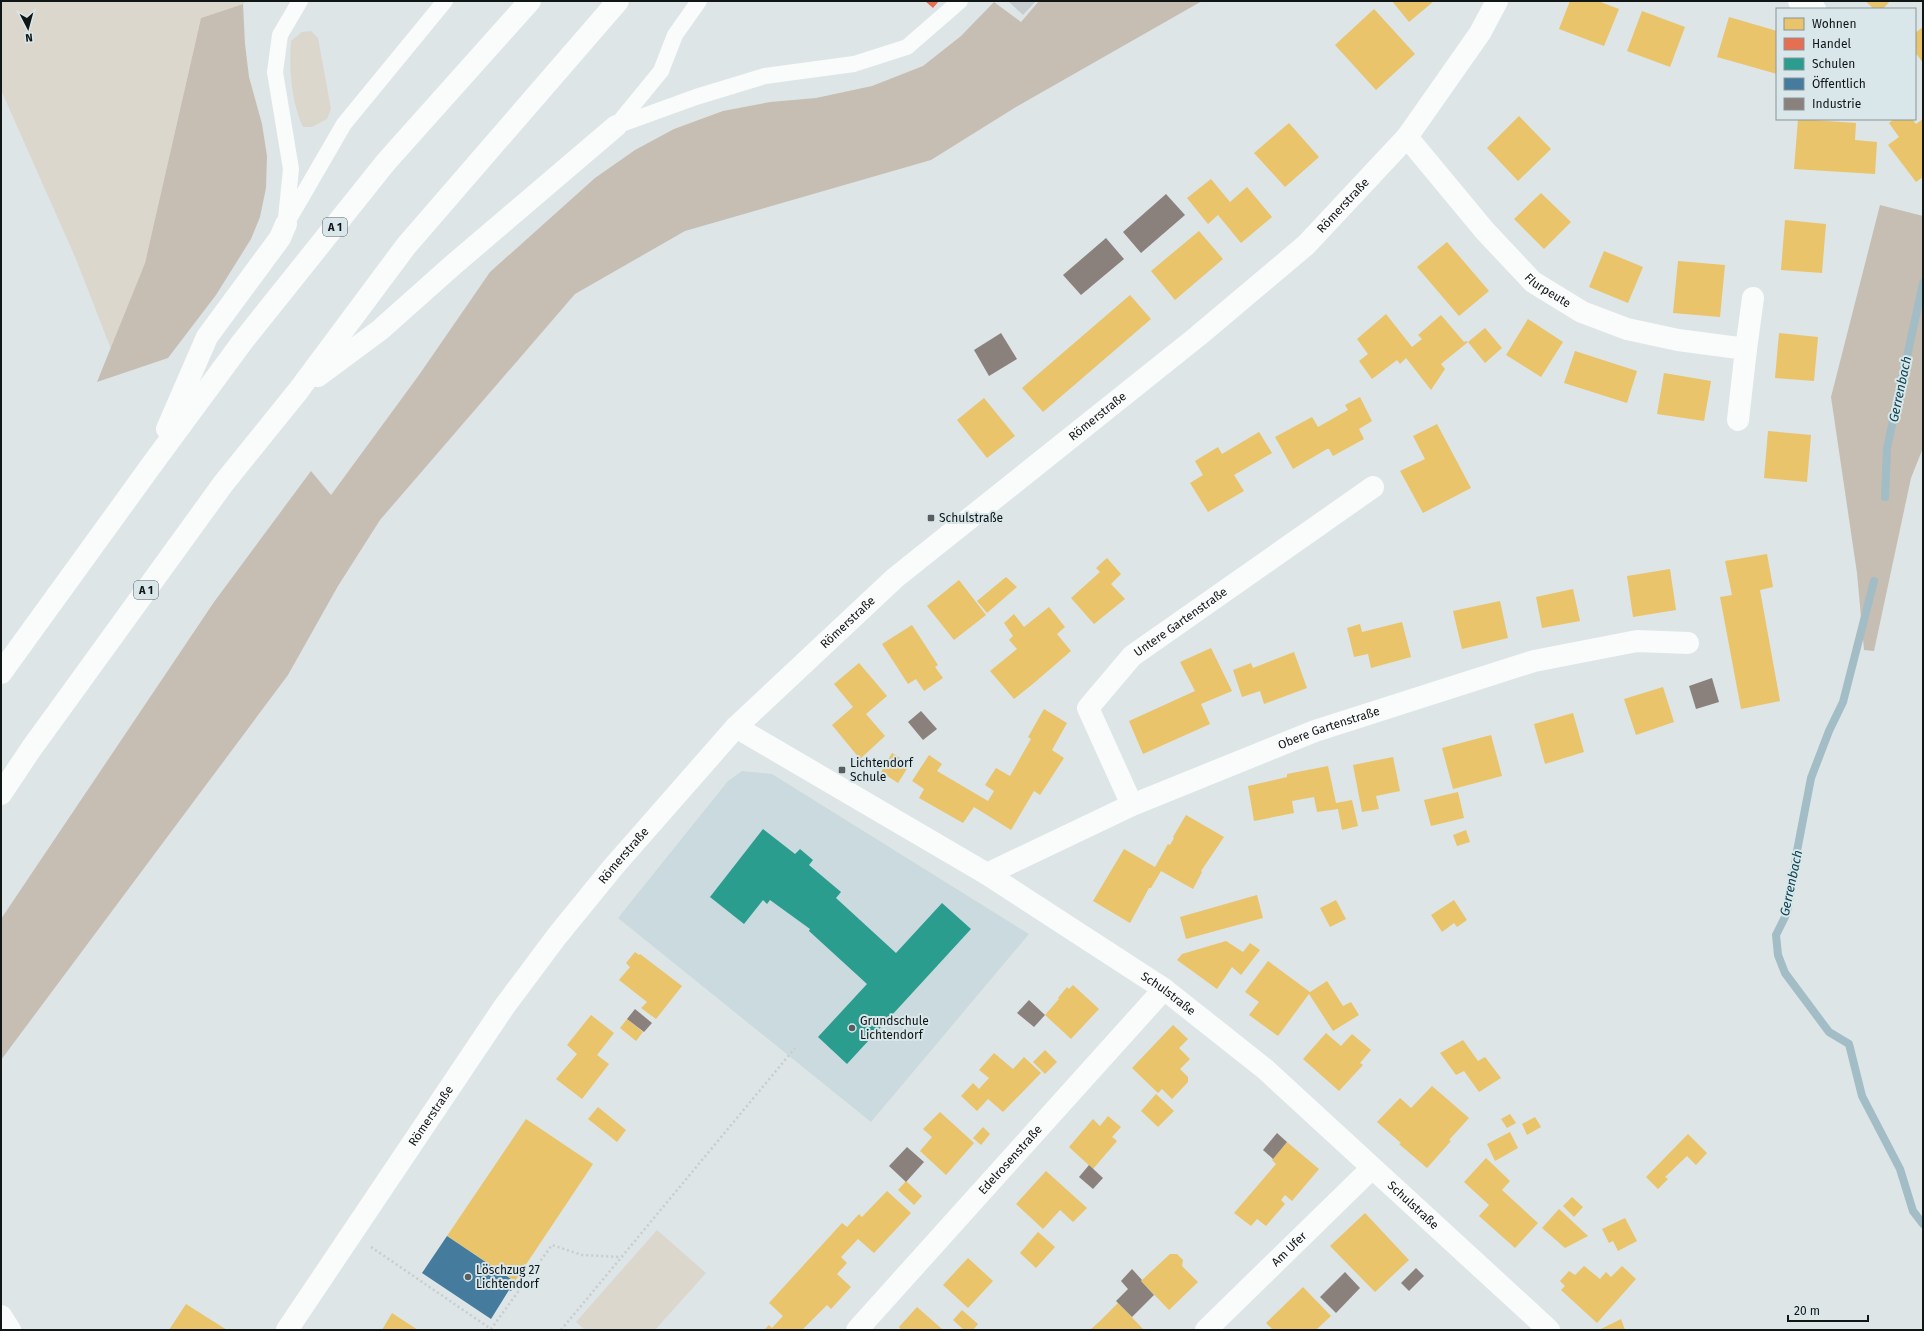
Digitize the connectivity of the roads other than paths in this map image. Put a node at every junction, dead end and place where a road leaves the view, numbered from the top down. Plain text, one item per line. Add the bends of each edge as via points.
1 (300, 1) edge
2 (445, 1) edge
3 (530, 1) edge
4 (618, 1) edge
5 (699, 1) edge
6 (960, 1) edge
7 (1497, 1) edge
8 (1799, 1) edge
9 (1813, 8) edge
10 (616, 126) junction
11 (1407, 137) junction
12 (286, 224) junction
13 (1753, 298) dead end
14 (1746, 348) junction
15 (298, 391) junction
16 (1738, 420) dead end
17 (153, 463) junction
18 (1373, 487) dead end
19 (1688, 643) dead end
20 (1, 673) edge
21 (736, 727) junction
22 (1, 794) edge
23 (1132, 805) junction
24 (987, 874) junction
25 (1164, 989) junction
26 (1372, 1168) junction
27 (1, 1316) edge
28 (10, 1330) edge
29 (287, 1330) edge
30 (857, 1330) edge
31 (1206, 1330) edge
32 (1550, 1330) edge

1 - 12 lane via 280,35 275,72 291,169
2 - 12 lane via 344,124
3 - 17 main road, A 1 via 386,162 244,341
4 - 15 main road, A 1 via 406,246
5 - 10 lane via 675,35 661,71
6 - 10 lane via 907,47 854,64 765,76 696,97
7 - 11 main road, Römerstraße via 1480,33
8 - 9 main road
10 - 15 main road via 380,330
11 - 14 main road, Flurpeute via 1485,231 1533,282 1582,312 1627,329 1678,340
11 - 21 main road, Römerstraße via 1306,245 1198,336 895,578
12 - 17 main road via 280,238 207,337
13 - 14 main road
14 - 16 main road
15 - 22 main road, A 1 via 224,484
17 - 20 main road, A 1
18 - 23 main road, Untere Gartenstraße via 1132,656 1088,708
19 - 23 main road, Obere Gartenstraße via 1638,641 1534,661 1315,731
21 - 24 main road, Schulstraße
21 - 29 main road, Römerstraße via 614,866 504,1007
23 - 24 main road, Obere Gartenstraße
24 - 25 main road, Schulstraße
25 - 26 main road, Schulstraße via 1265,1069
25 - 30 main road, Edelrosenstraße
26 - 31 main road, Am Ufer
26 - 32 main road, Schulstraße
27 - 28 main road

